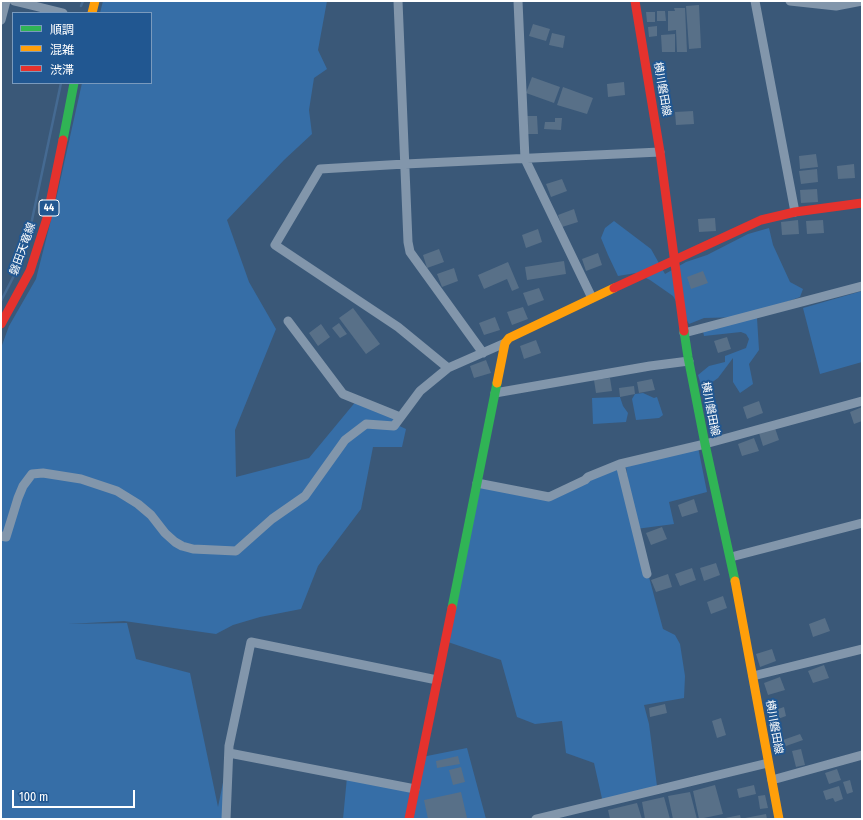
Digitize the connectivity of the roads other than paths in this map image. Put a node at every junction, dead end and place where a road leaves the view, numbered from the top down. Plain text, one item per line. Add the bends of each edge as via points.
1 (6, 1) edge
2 (95, 1) edge
3 (398, 1) edge
4 (518, 1) edge
5 (635, 1) edge
6 (755, 1) edge
7 (790, 1) edge
8 (862, 1) edge
9 (21, 2) edge
10 (59, 12) edge
11 (92, 12) edge
12 (1, 20) edge
13 (74, 84) edge
14 (660, 152) junction
15 (525, 159) junction
16 (405, 164) junction
17 (862, 203) edge
18 (795, 212) junction
19 (674, 259) junction
20 (862, 286) edge
21 (592, 298) junction
22 (288, 321) dead end
23 (1, 324) edge
24 (684, 333) junction
25 (505, 343) junction
26 (482, 353) junction
27 (688, 361) junction
28 (448, 368) junction
29 (495, 393) junction
30 (862, 401) edge
31 (400, 418) junction
32 (705, 444) junction
33 (620, 464) junction
34 (477, 483) junction
35 (862, 523) edge
36 (1, 536) edge
37 (731, 557) junction
38 (647, 574) dead end
39 (862, 649) edge
40 (754, 676) junction
41 (437, 680) junction
42 (229, 753) junction
43 (862, 755) edge
44 (768, 762) junction
45 (772, 780) junction
46 (415, 789) junction
47 (226, 819) edge
48 (409, 819) edge
49 (536, 819) edge
50 (779, 819) edge

1 - 12 street
2 - 11 main road
3 - 16 street
4 - 15 street
5 - 14 main road, 横川磐田線
6 - 18 street
7 - 8 street via 836,6
9 - 10 street
13 - 23 main road, 磐田天竜線 / 44 via 47,218 30,271
14 - 15 street
14 - 19 main road, 横川磐田線
15 - 16 street
15 - 21 street
16 - 26 street via 410,252
16 - 28 street via 320,169 275,245 398,327
17 - 18 main road
18 - 19 main road via 761,220
19 - 21 main road
19 - 24 main road, 横川磐田線
20 - 24 street
21 - 25 main road via 509,338
22 - 31 street via 343,394
24 - 27 main road, 横川磐田線
25 - 26 street
25 - 29 main road
26 - 28 street
27 - 29 street
27 - 32 main road, 横川磐田線
28 - 31 street via 420,391
29 - 34 main road
30 - 32 street
31 - 36 street via 394,426 366,424 345,440 305,496 272,519 236,551 182,546 170,538 138,504 116,491 81,479 43,472 32,474 23,486 6,537
32 - 33 street
32 - 37 main road, 横川磐田線
33 - 34 street via 549,497
33 - 38 street
34 - 41 main road
35 - 37 street
37 - 40 main road, 横川磐田線
39 - 40 street
40 - 44 main road, 横川磐田線
41 - 42 street via 251,642
41 - 46 main road
42 - 46 street
42 - 47 street
43 - 45 street
44 - 45 main road, 横川磐田線
44 - 49 street
45 - 50 main road, 横川磐田線
46 - 48 main road

